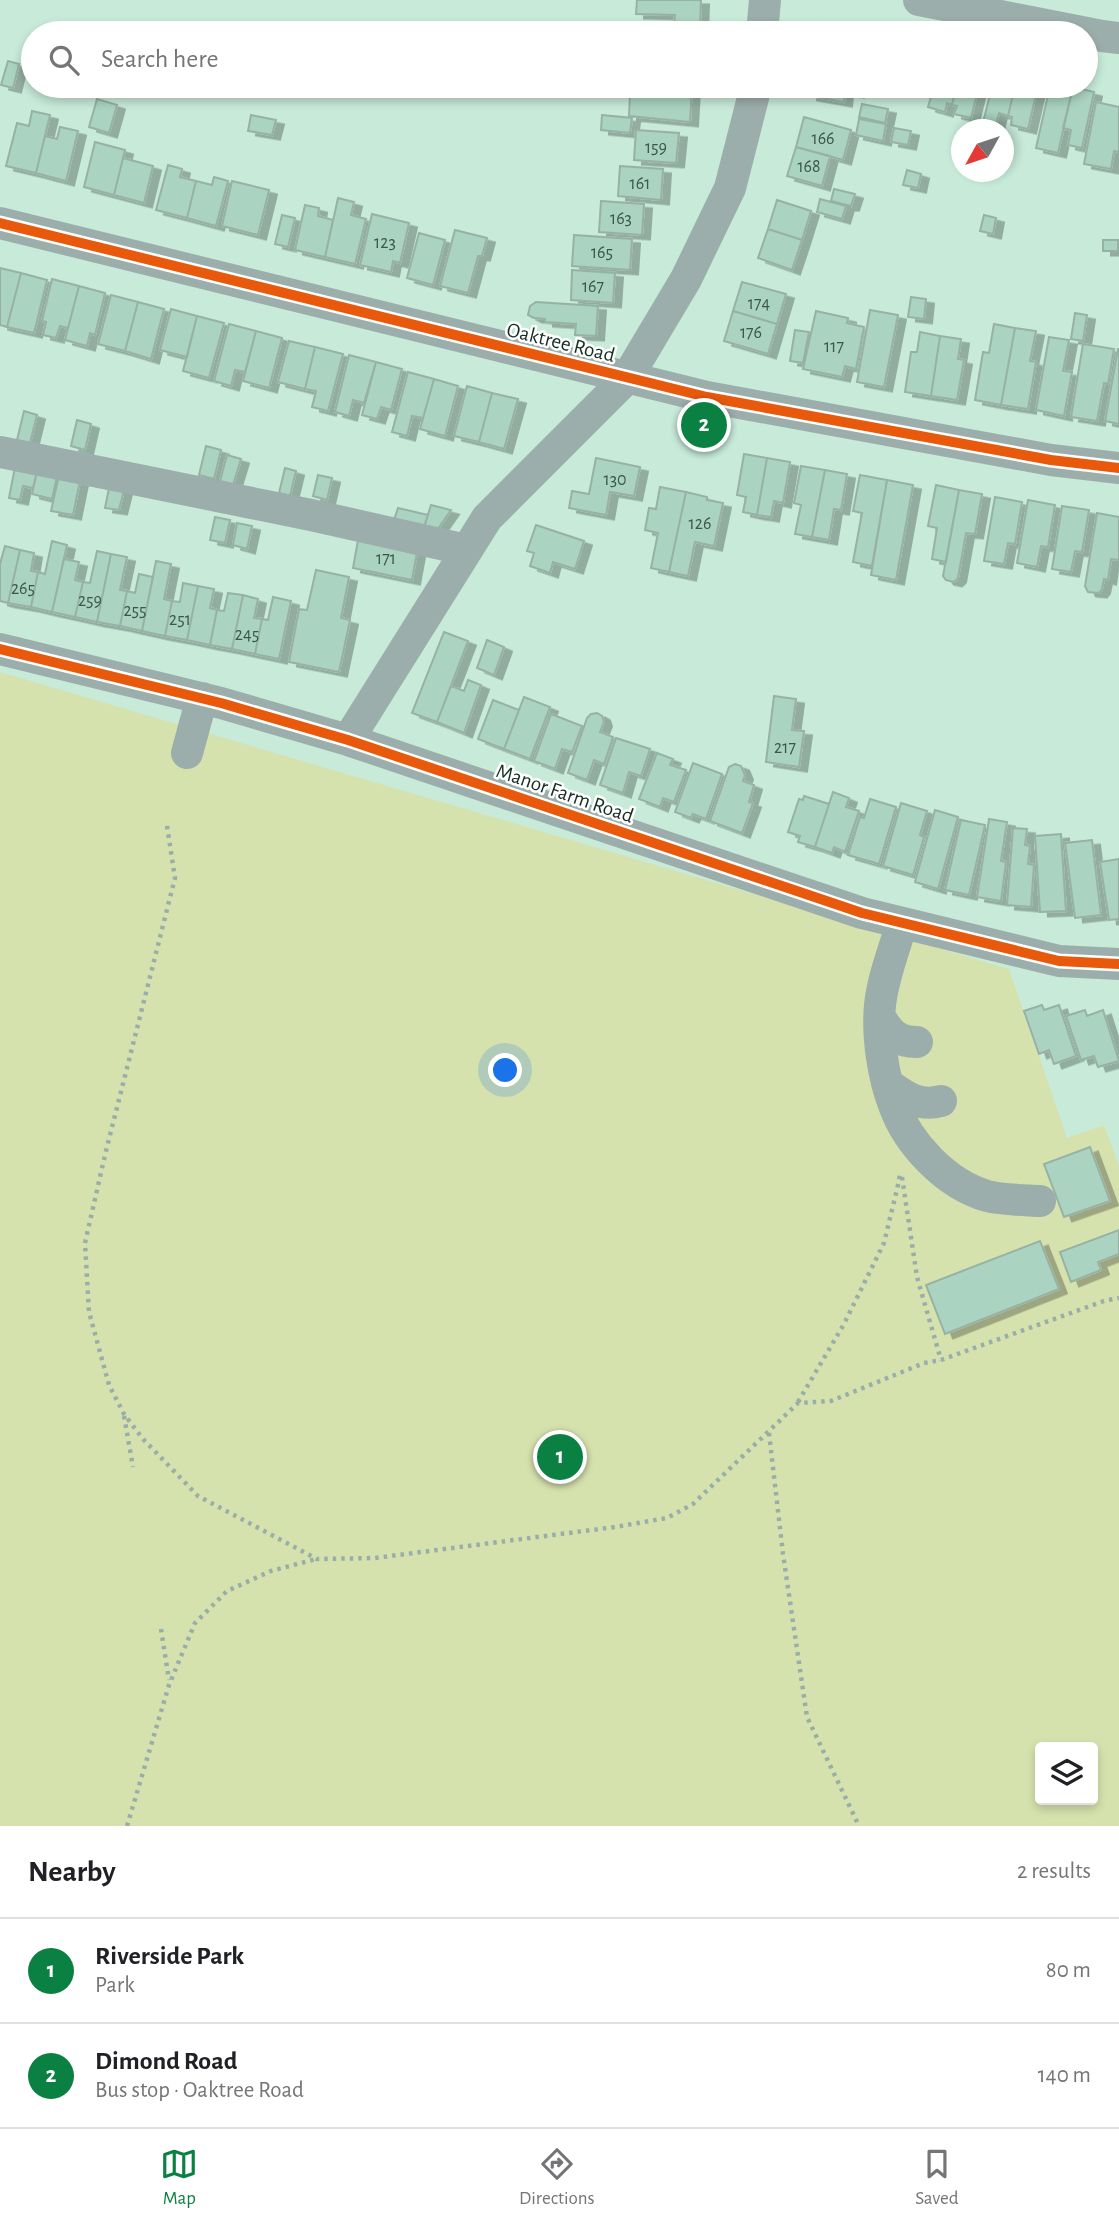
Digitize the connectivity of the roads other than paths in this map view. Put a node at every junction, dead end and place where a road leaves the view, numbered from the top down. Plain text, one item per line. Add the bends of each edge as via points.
1 (765, 0) edge
2 (919, 0) edge
3 (763, 21) edge
4 (1026, 21) edge
5 (1098, 35) edge
6 (1119, 38) edge
7 (753, 98) edge
8 (0, 223) edge
9 (627, 378) junction
10 (0, 452) edge
11 (1119, 468) edge
12 (467, 550) junction
13 (0, 649) edge
14 (202, 698) junction
15 (348, 740) junction
16 (187, 753) dead end
17 (902, 923) junction
18 (1119, 964) edge
19 (880, 1018) junction
20 (917, 1042) dead end
21 (889, 1085) junction
22 (940, 1101) dead end
23 (1040, 1201) dead end

1 - 3 street
2 - 4 street
5 - 6 street
7 - 9 street via 730,188 686,279
8 - 9 street, Oaktree Road
9 - 11 street, Oaktree Road via 1051,460
9 - 12 street via 487,518
10 - 12 street
12 - 15 street
13 - 14 street, Manor Farm Road
14 - 15 street, Manor Farm Road
14 - 16 street
15 - 17 street, Manor Farm Road
17 - 18 street, Manor Farm Road via 1059,961
17 - 19 street via 887,971
19 - 20 street via 898,1039
19 - 21 street
21 - 22 street via 911,1101
21 - 23 street via 910,1136 965,1188 988,1196

